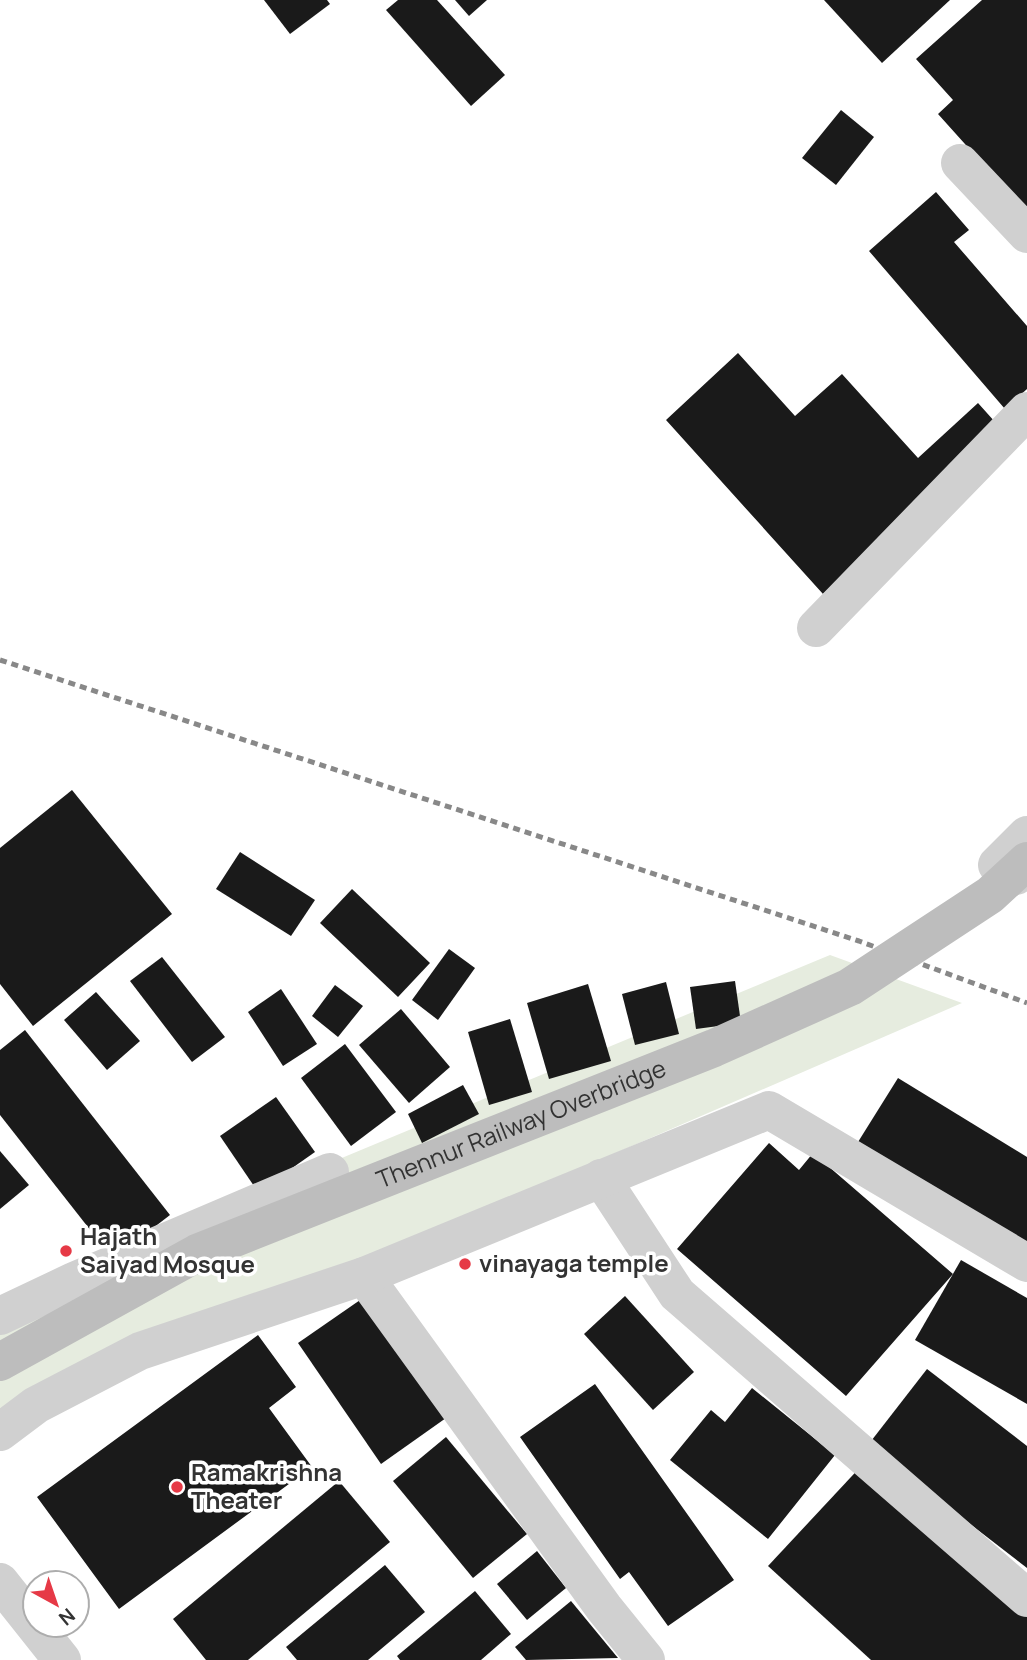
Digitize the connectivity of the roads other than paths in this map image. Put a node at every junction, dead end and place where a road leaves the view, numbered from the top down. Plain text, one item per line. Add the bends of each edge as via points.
1 (960, 163) dead end
2 (1027, 234) edge
3 (1027, 411) edge
4 (816, 628) dead end
5 (1027, 835) edge
6 (1027, 861) edge
7 (1027, 883) edge
8 (330, 1172) dead end
9 (601, 1178) junction
10 (1027, 1262) edge
11 (364, 1276) junction
12 (0, 1316) edge
13 (0, 1362) edge
14 (0, 1432) edge
15 (0, 1582) edge
16 (1027, 1598) edge
17 (62, 1660) edge
18 (646, 1660) edge

1 - 2 street
3 - 4 street
5 - 7 street via 997,865
6 - 13 main road, Thennur Railway Overbridge, bridge via 990,895 850,987 714,1048 197,1253
8 - 12 street
9 - 10 street via 769,1110
9 - 11 street
9 - 16 street via 677,1294
11 - 14 street via 140,1351 36,1405
11 - 18 street
15 - 17 street

